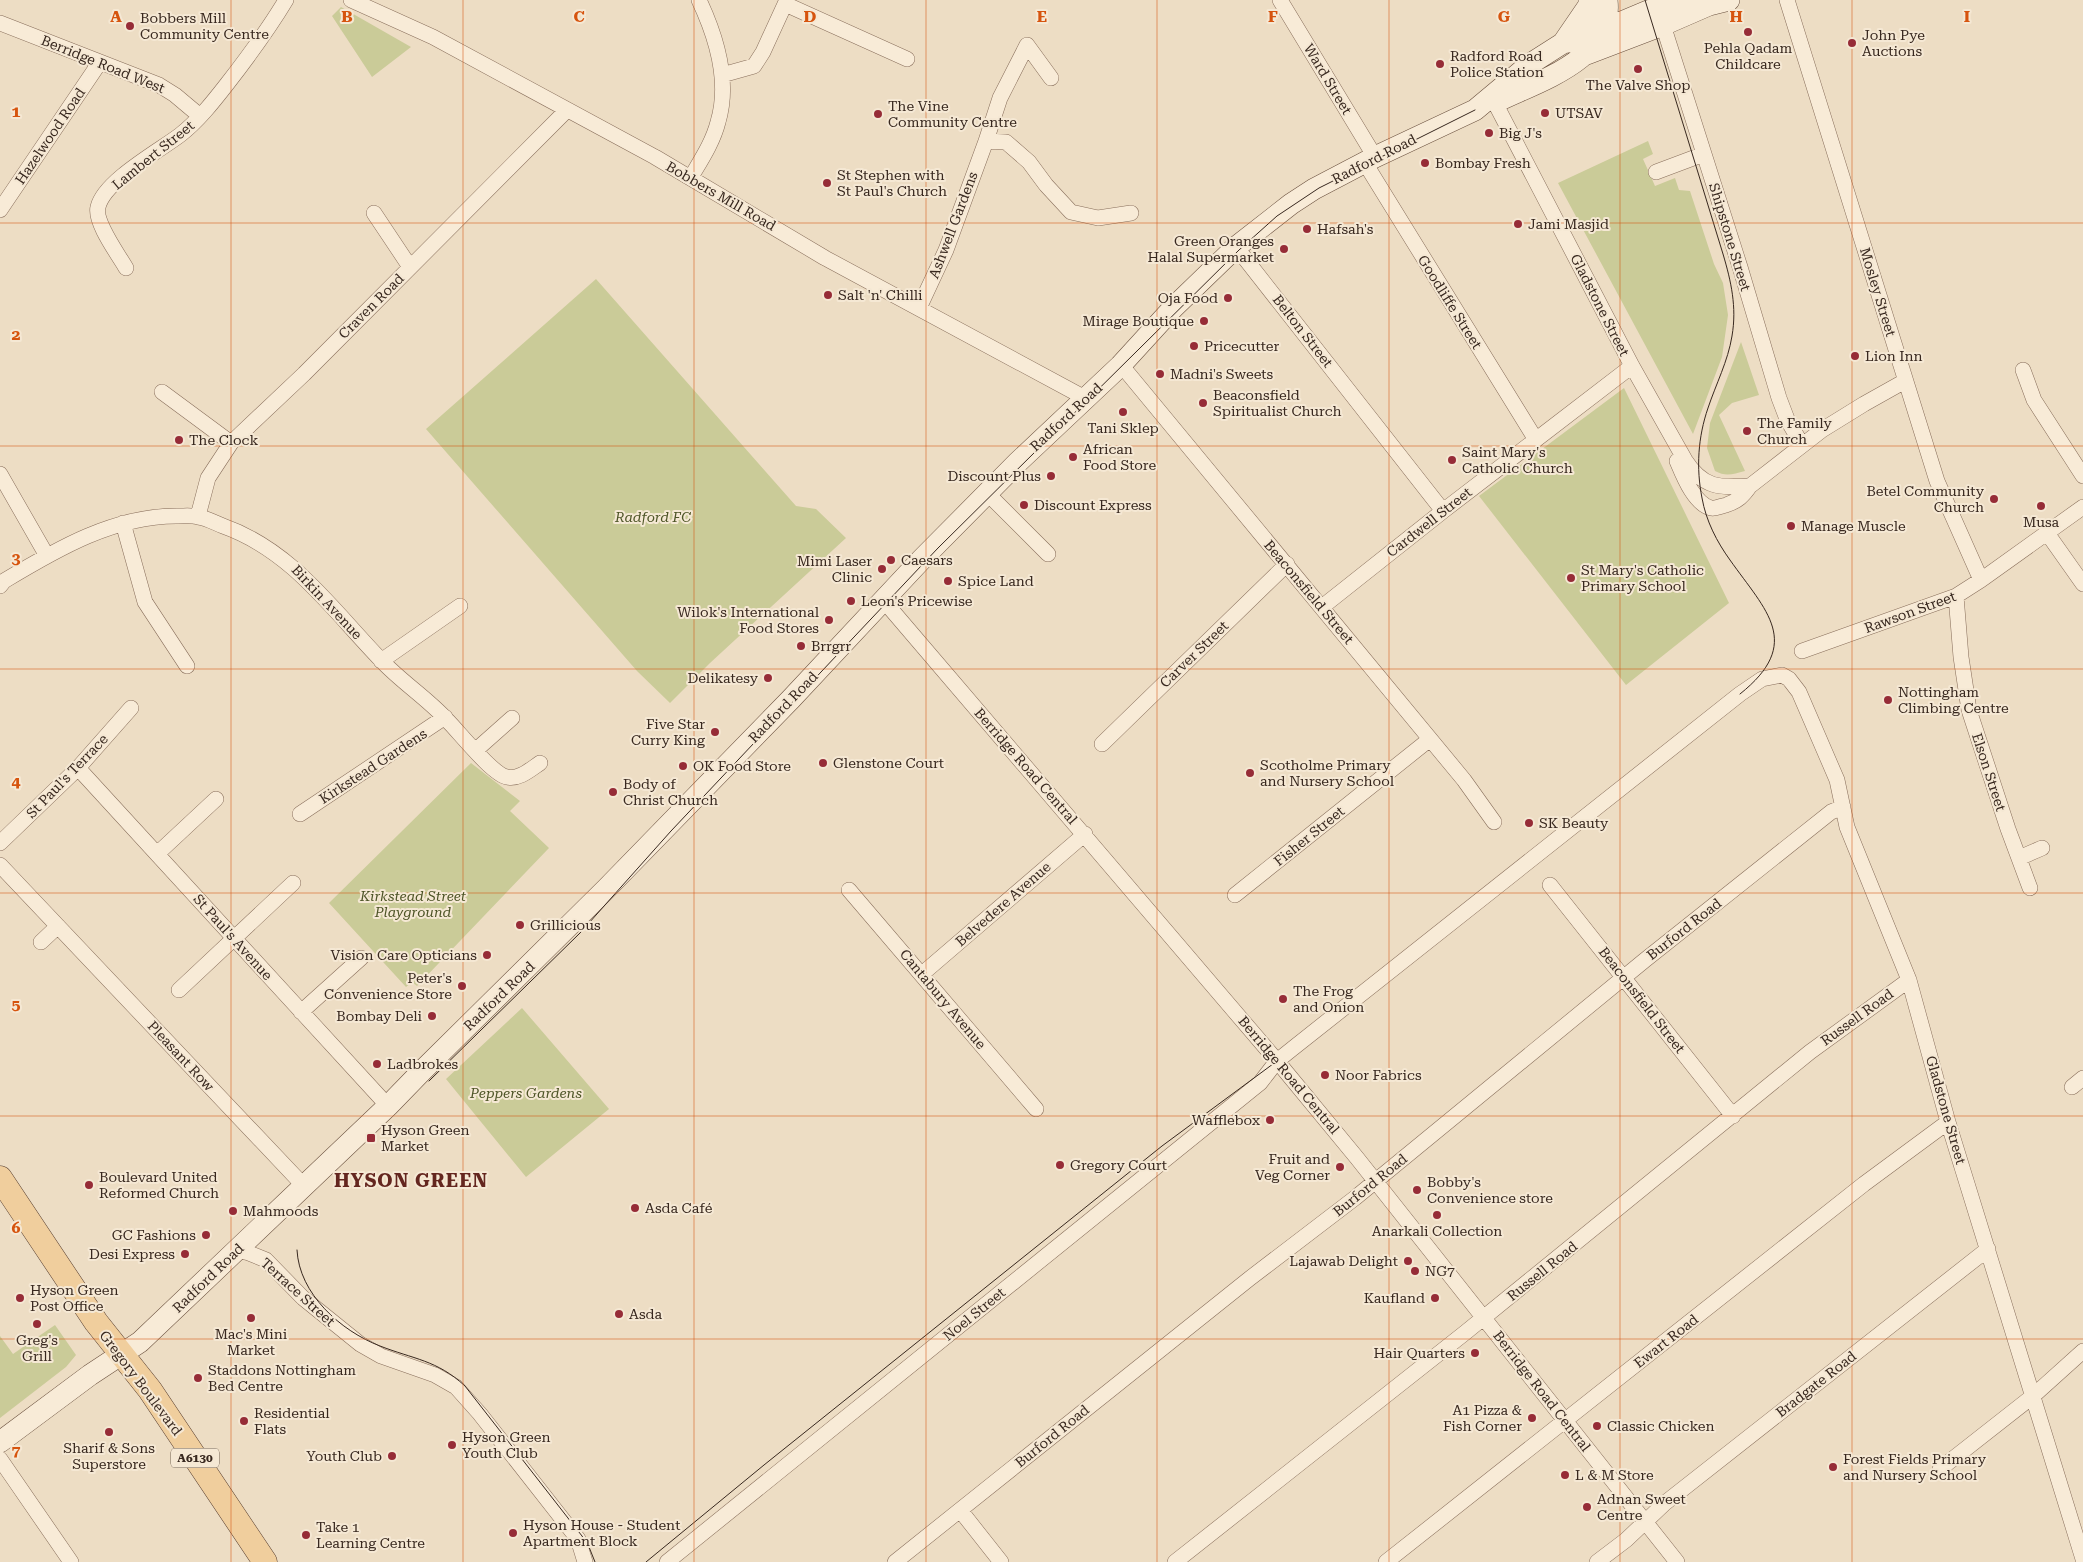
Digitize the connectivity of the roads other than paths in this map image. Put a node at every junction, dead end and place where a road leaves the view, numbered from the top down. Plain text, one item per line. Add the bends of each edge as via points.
1 (286, 0) edge
2 (350, 0) edge
3 (699, 0) edge
4 (1280, 0) edge
5 (1787, 0) edge
6 (1595, 2) edge
7 (1663, 2) edge
8 (1719, 3) edge
9 (0, 23) edge
10 (1663, 25) junction
11 (1603, 29) junction
12 (1633, 36) junction
13 (1563, 43) junction
14 (1586, 54) junction
15 (907, 59) dead end
16 (100, 62) junction
17 (722, 75) junction
18 (1051, 78) dead end
19 (1493, 100) junction
20 (567, 110) junction
21 (200, 116) junction
22 (986, 141) junction
23 (1704, 154) junction
24 (1370, 160) junction
25 (1656, 172) dead end
26 (691, 177) junction
27 (0, 210) edge
28 (374, 213) dead end
29 (1131, 213) dead end
30 (1236, 247) junction
31 (410, 267) junction
32 (126, 268) dead end
33 (919, 308) junction
34 (1120, 366) junction
35 (1632, 366) junction
36 (2023, 370) dead end
37 (1905, 381) junction
38 (162, 392) dead end
39 (1086, 399) junction
40 (1669, 433) junction
41 (1536, 440) junction
42 (231, 444) junction
43 (1802, 445) junction
44 (0, 474) edge
45 (2083, 476) edge
46 (1750, 486) junction
47 (987, 493) junction
48 (2083, 507) edge
49 (1442, 510) junction
50 (198, 516) junction
51 (123, 523) junction
52 (2047, 533) junction
53 (1048, 554) dead end
54 (46, 556) junction
55 (1287, 564) junction
56 (1981, 580) junction
57 (2083, 584) edge
58 (0, 586) edge
59 (1956, 596) junction
60 (884, 601) junction
61 (460, 606) dead end
62 (1322, 607) junction
63 (1802, 651) dead end
64 (381, 661) junction
65 (187, 666) dead end
66 (1782, 674) joint
67 (132, 708) dead end
68 (445, 718) junction
69 (512, 718) dead end
70 (1430, 739) junction
71 (1102, 744) dead end
72 (480, 754) junction
73 (540, 763) dead end
74 (78, 768) junction
75 (216, 799) dead end
76 (1843, 807) junction
77 (300, 814) dead end
78 (1494, 822) dead end
79 (1085, 834) junction
80 (0, 843) edge
81 (2042, 848) dead end
82 (157, 854) junction
83 (2019, 858) junction
84 (0, 865) edge
85 (293, 883) dead end
86 (1550, 885) dead end
87 (2030, 888) dead end
88 (849, 890) dead end
89 (1235, 895) dead end
90 (58, 926) junction
91 (234, 939) junction
92 (41, 942) dead end
93 (361, 958) dead end
94 (922, 974) junction
95 (1624, 979) junction
96 (1909, 980) junction
97 (179, 990) dead end
98 (301, 1012) junction
99 (1277, 1061) junction
100 (388, 1106) junction
101 (1036, 1109) dead end
102 (1733, 1116) junction
103 (1948, 1122) junction
104 (0, 1178) edge
105 (1375, 1181) junction
106 (304, 1186) junction
107 (1988, 1249) junction
108 (237, 1250) junction
109 (1484, 1317) junction
110 (2083, 1351) edge
111 (123, 1355) junction
112 (2034, 1396) junction
113 (1565, 1420) junction
114 (0, 1442) edge
115 (0, 1459) edge
116 (1940, 1469) dead end
117 (960, 1510) junction
118 (1645, 1521) junction
119 (2078, 1558) edge
120 (71, 1562) edge
121 (265, 1562) edge
122 (585, 1562) edge
123 (667, 1562) edge
124 (895, 1562) edge
125 (1001, 1562) edge
126 (1174, 1562) edge
127 (1386, 1562) edge
128 (1597, 1562) edge
129 (1677, 1562) edge

1 - 21 street, Lambert Street via 254,51
2 - 20 street, Bobbers Mill Road via 433,37
3 - 17 street
4 - 24 street, Ward Street
5 - 37 street, Mosley Street
6 - 11 street via 1596,22
6 - 13 street
7 - 8 street
7 - 11 street
8 - 10 street
9 - 16 street, Berridge Road West
10 - 12 street
10 - 23 street, Shipstone Street
11 - 12 street via 1615,36
11 - 13 street
11 - 14 street
12 - 14 street
13 - 19 street via 1530,64
14 - 19 street, Radford Road via 1562,70
15 - 17 street via 785,4 754,66
16 - 21 street, Berridge Road West via 159,85
16 - 27 street, Hazelwood Road
17 - 26 street via 723,93 718,122
18 - 22 street, Ashwell Gardens via 1027,45 1000,98
19 - 24 street, Radford Road
19 - 35 street, Gladstone Street
20 - 26 street, Bobbers Mill Road
20 - 31 street, Craven Road
21 - 32 street, Lambert Street via 103,195 98,219
22 - 29 street via 1006,142 1072,212 1098,218
22 - 33 street, Ashwell Gardens via 946,250
23 - 25 street
23 - 43 street, Shipstone Street via 1779,398
24 - 30 street, Radford Road via 1314,189
24 - 41 street, Goodliffe Street
26 - 33 street, Bobbers Mill Road via 825,258
28 - 31 street
30 - 34 street, Radford Road via 1173,308
30 - 49 street, Belton Street
31 - 42 street, Craven Road
33 - 39 street, Bobbers Mill Road
34 - 39 street, Radford Road
34 - 55 street, Beaconsfield Street
35 - 40 street, Gladstone Street
35 - 41 street, Cardwell Street
36 - 45 street via 2034,400
37 - 43 street
37 - 56 street, Mosley Street via 1938,481
38 - 42 street
39 - 47 street, Radford Road
40 - 46 street, Gladstone Street via 1689,467 1708,483 1727,488
40 - 46 street, Gladstone Street via 1678,463 1695,495 1704,504 1714,508 1731,503
41 - 49 street, Cardwell Street
42 - 50 street, Craven Road via 208,478
43 - 46 street
44 - 54 street
47 - 53 street
47 - 60 street, Radford Road
48 - 52 street, Rawson Street
49 - 62 street, Cardwell Street
50 - 51 street, Birkin Avenue via 168,516
50 - 64 street, Birkin Avenue via 242,532 290,564
51 - 54 street, Birkin Avenue
51 - 65 street via 145,602
52 - 56 street, Rawson Street
52 - 57 street
54 - 58 street, Birkin Avenue
55 - 62 street, Beaconsfield Street
55 - 71 street, Carver Street
56 - 59 street, Rawson Street
59 - 63 street, Rawson Street
59 - 83 street, Elson Street via 1969,710
60 - 79 street, Berridge Road Central
60 - 100 street, Radford Road via 607,888
61 - 64 street
62 - 70 street, Beaconsfield Street
64 - 68 street, Birkin Avenue
66 - 76 street, Gladstone Street via 1794,684 1804,702 1840,788
66 - 99 street, Noel Street via 1762,680 1740,694
67 - 74 street, St Paul's Terrace
68 - 72 street, Birkin Avenue
68 - 77 street, Kirkstead Gardens
69 - 72 street
70 - 78 street, Beaconsfield Street
70 - 89 street, Fisher Street
72 - 73 street, Birkin Avenue via 506,778 517,777
74 - 80 street, St Paul's Terrace
74 - 82 street, St Paul's Avenue
75 - 82 street
76 - 95 street, Burford Road via 1831,812
76 - 96 street, Gladstone Street via 1847,827
79 - 94 street, Belvedere Avenue
79 - 99 street, Berridge Road Central
81 - 83 street
82 - 91 street, St Paul's Avenue
83 - 87 street, Elson Street
84 - 90 street, Pleasant Row
85 - 91 street
86 - 95 street, Beaconsfield Street
88 - 94 street, Cantabury Avenue
90 - 92 street
90 - 106 street, Pleasant Row
91 - 97 street
91 - 98 street, St Paul's Avenue
93 - 98 street
94 - 101 street, Cantabury Avenue
95 - 102 street, Beaconsfield Street
95 - 105 street, Burford Road
96 - 102 street, Russell Road via 1810,1052
96 - 103 street, Gladstone Street
98 - 100 street, St Paul's Avenue
99 - 105 street, Berridge Road Central
99 - 123 street, Noel Street via 1260,1083
100 - 106 street, Radford Road
102 - 109 street, Russell Road
103 - 107 street, Gladstone Street
103 - 113 street, Ewart Road via 1864,1184
104 - 111 main road, Gregory Boulevard / A6130 via 100,1329
105 - 109 street, Berridge Road Central
105 - 117 street, Burford Road
106 - 108 street, Radford Road
107 - 112 street, Gladstone Street
107 - 118 street, Bradgate Road
108 - 111 street, Radford Road
108 - 122 street, Terrace Street via 266,1260 303,1298 360,1344 456,1387 578,1539
109 - 113 street, Berridge Road Central
109 - 126 street, Russell Road
110 - 112 street
111 - 114 street, Radford Road via 90,1375
111 - 121 main road, Gregory Boulevard / A6130
112 - 116 street
112 - 119 street, Gladstone Street
113 - 118 street, Berridge Road Central
113 - 127 street, Ewart Road
115 - 120 street
117 - 124 street, Burford Road
117 - 125 street
118 - 128 street, Bradgate Road
118 - 129 street, Berridge Road Central

